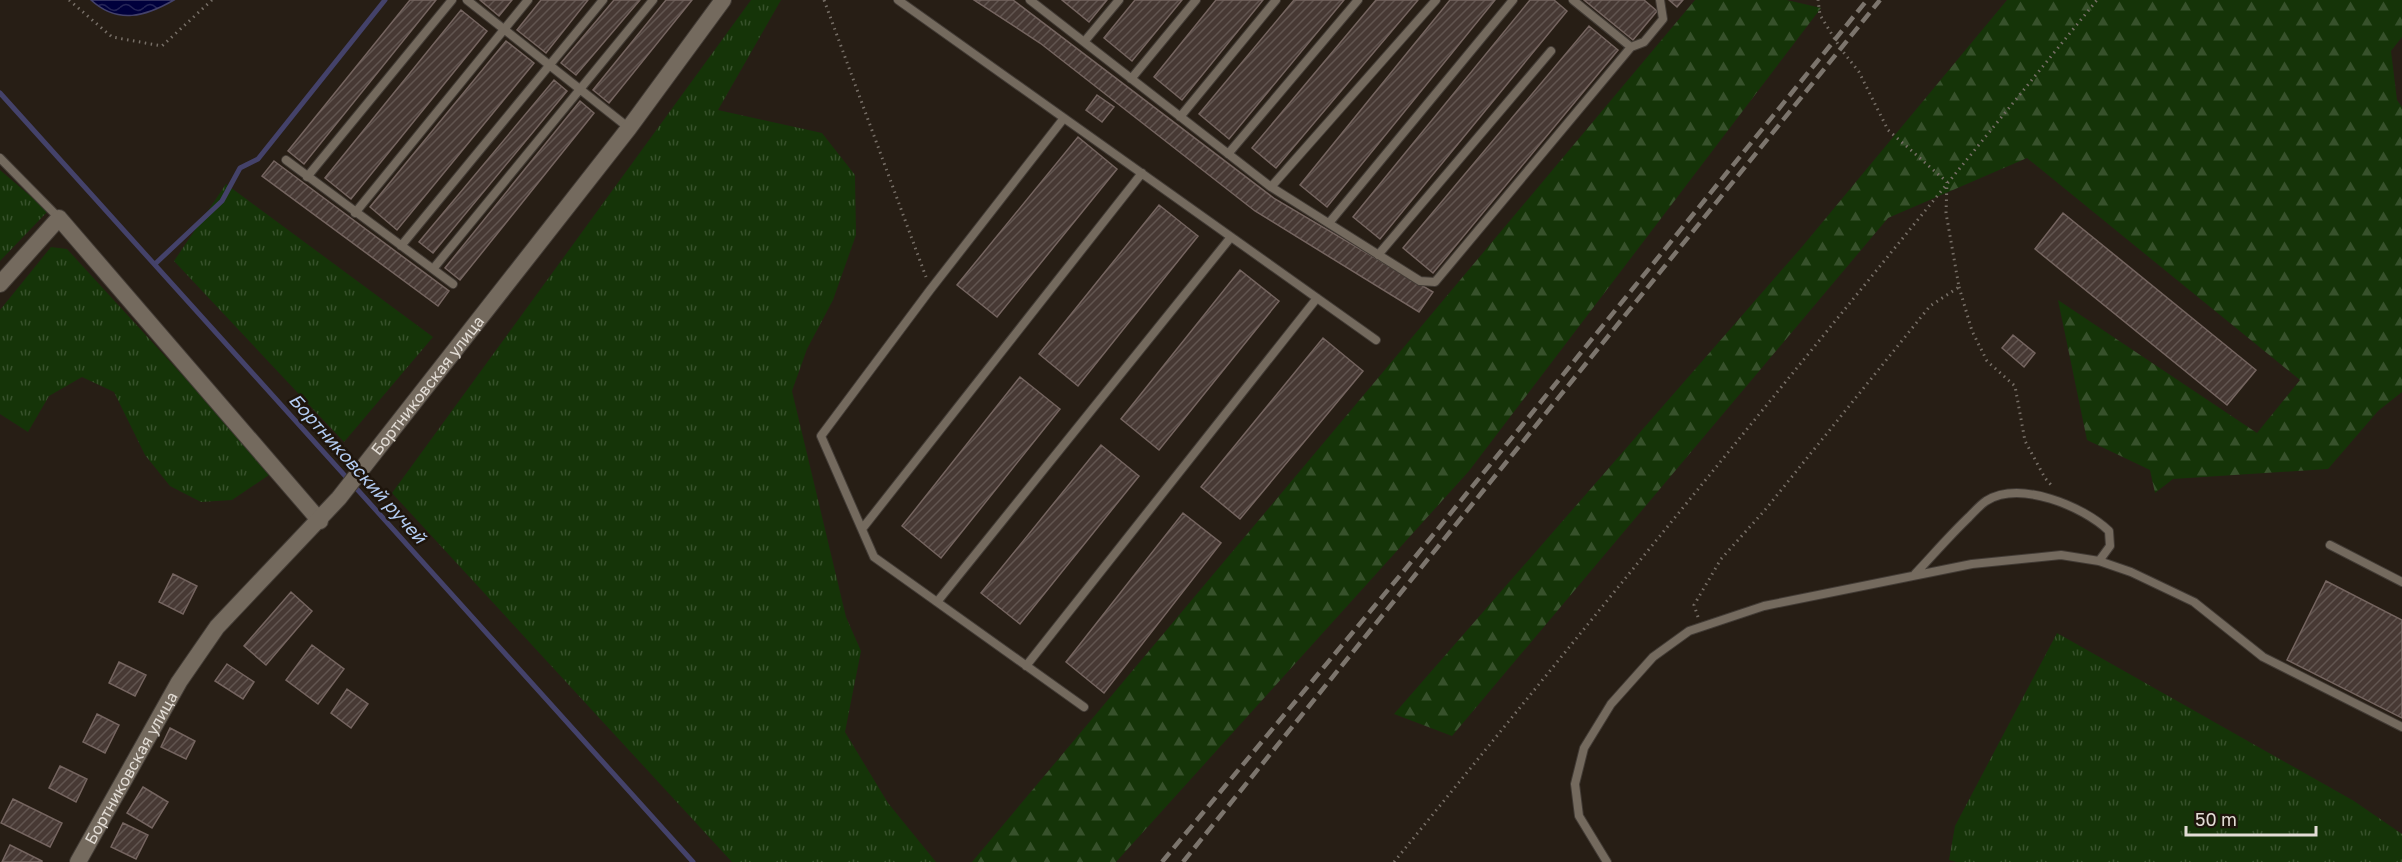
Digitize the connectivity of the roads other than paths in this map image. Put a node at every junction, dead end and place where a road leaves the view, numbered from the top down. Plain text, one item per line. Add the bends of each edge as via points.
1 (452, 0) edge
2 (467, 0) edge
3 (528, 0) edge
4 (603, 0) edge
5 (653, 0) edge
6 (723, 0) edge
7 (898, 0) edge
8 (1030, 0) edge
9 (1119, 0) edge
10 (1196, 0) edge
11 (1276, 0) edge
12 (1358, 0) edge
13 (1436, 0) edge
14 (1513, 0) edge
15 (1573, 0) edge
16 (1660, 0) edge
17 (504, 29) junction
18 (1084, 42) junction
19 (1631, 47) junction
20 (1551, 51) dead end
21 (549, 65) junction
22 (1131, 79) junction
23 (580, 90) junction
24 (1180, 117) junction
25 (1064, 118) junction
26 (628, 128) junction
27 (1228, 153) junction
28 (0, 158) edge
29 (286, 160) dead end
30 (1142, 173) junction
31 (307, 177) junction
32 (1271, 187) junction
33 (355, 213) junction
34 (59, 218) junction
35 (1329, 223) junction
36 (1231, 237) junction
37 (401, 246) junction
38 (1378, 255) junction
39 (433, 269) junction
40 (0, 284) edge
41 (453, 284) dead end
42 (1317, 298) junction
43 (1376, 340) dead end
44 (320, 521) junction
45 (862, 529) junction
46 (2330, 545) dead end
47 (2098, 561) junction
48 (1915, 574) junction
49 (2402, 582) edge
50 (937, 602) junction
51 (1026, 666) junction
52 (1084, 707) dead end
53 (2402, 727) edge
54 (78, 862) edge
55 (1607, 862) edge

1 - 31 lane
2 - 17 lane
3 - 17 lane
4 - 21 lane
5 - 23 lane
6 - 26 street, Бортниковская улица
7 - 25 lane
8 - 18 lane
9 - 18 lane
10 - 22 lane
11 - 24 lane
12 - 27 lane
13 - 32 lane
14 - 35 lane
15 - 19 lane
16 - 19 lane via 1663,19 1644,42
17 - 21 lane
17 - 33 lane
18 - 22 lane
19 - 38 lane via 1435,282 1420,281
20 - 38 lane
21 - 23 lane
21 - 37 lane
22 - 24 lane
23 - 26 lane
23 - 39 lane
24 - 27 lane
25 - 30 lane
25 - 45 lane via 821,436
26 - 44 street, Бортниковская улица
27 - 32 lane
28 - 34 lane
29 - 31 lane
30 - 36 lane
30 - 45 lane
31 - 33 lane
32 - 35 lane
33 - 37 lane
34 - 40 street
34 - 44 street
35 - 38 lane
36 - 42 lane
36 - 50 lane
37 - 39 lane
39 - 41 lane
42 - 43 lane
42 - 51 lane
44 - 54 street, Бортниковская улица via 218,627 185,673
45 - 50 lane via 874,558
46 - 49 lane
47 - 48 lane via 2061,555
47 - 48 lane via 2110,546 2109,531 2097,519 2067,504 2034,495 2008,495 1986,501
47 - 53 lane via 2132,572 2194,602 2263,657
48 - 55 lane via 1764,606 1689,631 1653,657 1611,704 1584,748 1575,784 1579,816
50 - 51 lane
51 - 52 lane

